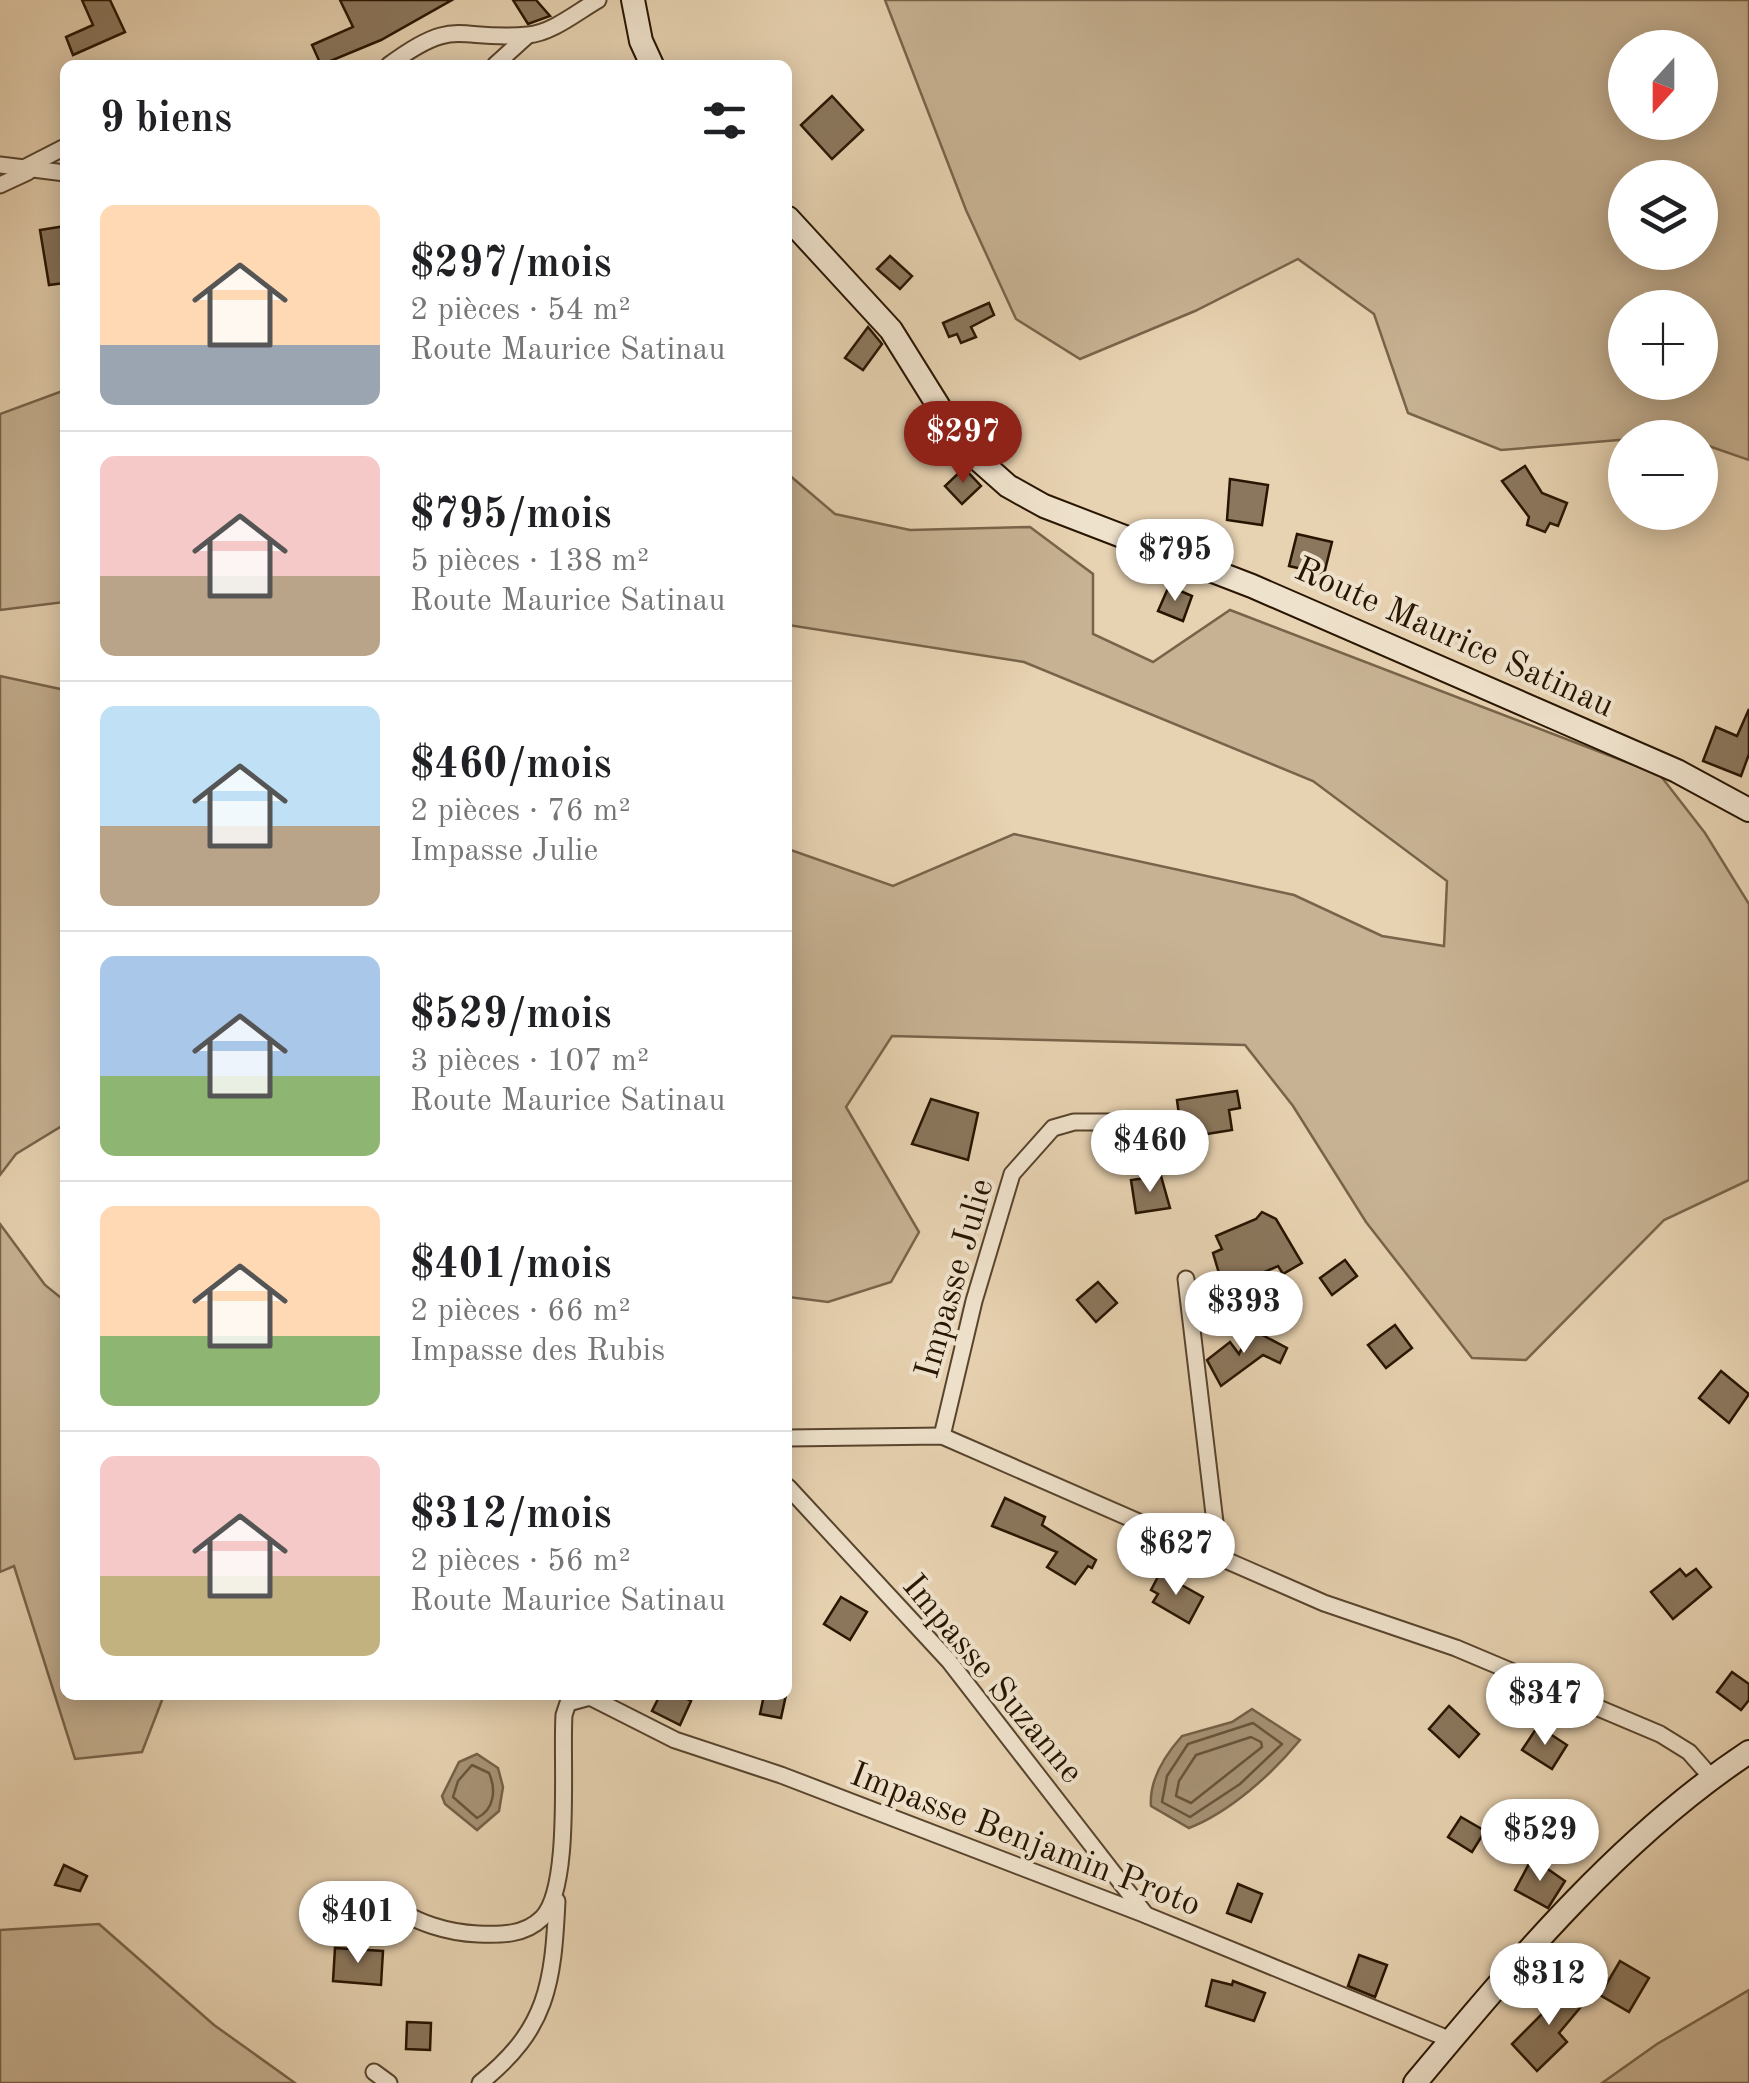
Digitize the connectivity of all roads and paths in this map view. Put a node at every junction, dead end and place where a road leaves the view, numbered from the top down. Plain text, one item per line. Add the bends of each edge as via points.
1 (598, 0) edge
2 (632, 0) edge
3 (527, 36) junction
4 (396, 60) edge
5 (501, 60) edge
6 (650, 60) edge
7 (60, 150) edge
8 (0, 165) edge
9 (24, 170) junction
10 (60, 173) edge
11 (0, 186) edge
12 (792, 222) edge
13 (1749, 810) edge
14 (1150, 1122) dead end
15 (1186, 1279) dead end
16 (942, 1436) junction
17 (792, 1438) edge
18 (792, 1491) edge
19 (1219, 1556) junction
20 (574, 1700) edge
21 (596, 1700) edge
22 (1749, 1752) edge
23 (1710, 1777) junction
24 (558, 1887) junction
25 (394, 1903) dead end
26 (1146, 1915) junction
27 (1451, 2040) junction
28 (374, 2072) dead end
29 (389, 2083) edge
30 (480, 2083) edge
31 (1415, 2083) edge

1 - 3 street
2 - 6 main road
3 - 4 street via 437,34
3 - 5 street
7 - 9 street
8 - 9 street
9 - 10 street
9 - 11 street
12 - 13 main road, Route Maurice Satinau via 891,330 964,447 1008,486 1677,771
14 - 16 street, Impasse Julie via 1053,1128 1012,1174
15 - 19 street
16 - 17 street
16 - 19 street
18 - 26 street, Impasse Suzanne via 949,1661
19 - 23 street via 1660,1734 1690,1752
20 - 24 street via 564,1715
21 - 26 street, Impasse Benjamin Proto via 675,1740
22 - 23 main road
23 - 27 main road via 1584,1892
24 - 25 street via 545,1916 505,1935 468,1934 404,1915
24 - 30 street via 555,1947 540,2016 528,2037
26 - 27 street, Impasse Benjamin Proto
27 - 31 main road
28 - 29 street

